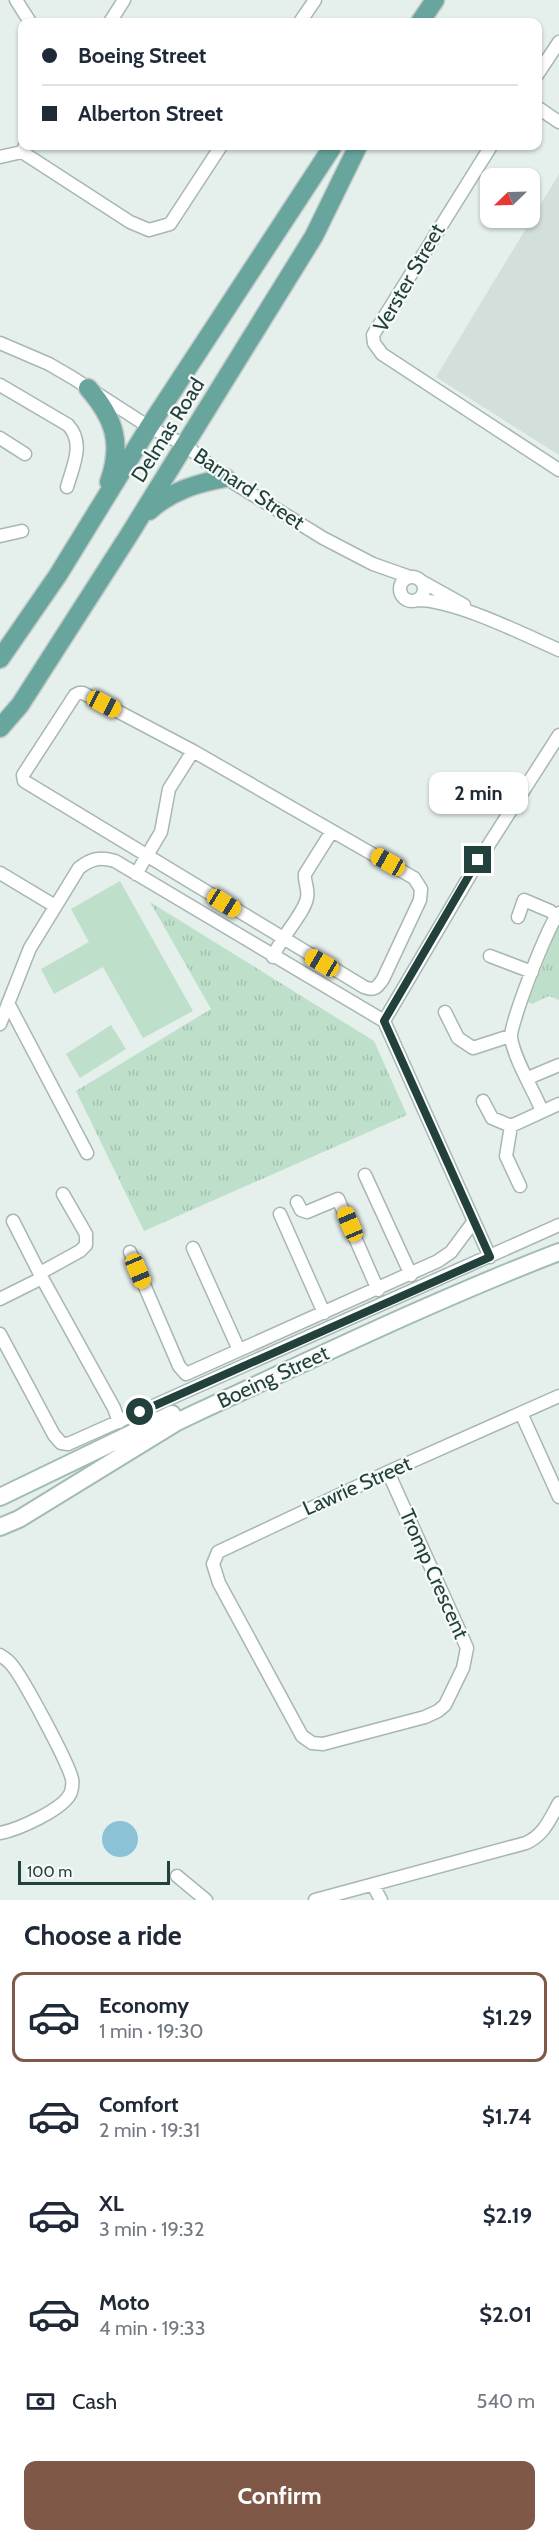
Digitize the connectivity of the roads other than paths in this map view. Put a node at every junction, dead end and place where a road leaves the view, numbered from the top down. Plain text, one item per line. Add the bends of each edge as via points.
1 (16, 0) edge
2 (124, 0) edge
3 (315, 0) edge
4 (435, 0) edge
5 (27, 18) edge
6 (113, 18) edge
7 (303, 18) edge
8 (423, 18) edge
9 (559, 42) edge
10 (542, 68) edge
11 (542, 110) edge
12 (559, 122) edge
13 (21, 150) edge
14 (25, 150) edge
15 (218, 150) edge
16 (330, 150) edge
17 (356, 150) edge
18 (488, 150) edge
19 (0, 157) edge
20 (0, 343) edge
21 (0, 384) edge
22 (88, 388) junction
23 (149, 427) junction
24 (0, 438) edge
25 (185, 445) junction
26 (25, 454) dead end
27 (559, 470) edge
28 (226, 478) junction
29 (67, 487) dead end
30 (99, 512) junction
31 (22, 531) dead end
32 (129, 535) junction
33 (0, 536) edge
34 (373, 564) junction
35 (416, 579) junction
36 (400, 588) junction
37 (416, 600) junction
38 (491, 621) junction
39 (559, 650) edge
40 (0, 659) edge
41 (0, 728) edge
42 (559, 735) edge
43 (193, 751) junction
44 (332, 831) junction
45 (147, 854) junction
46 (0, 873) edge
47 (136, 874) junction
48 (55, 906) junction
49 (557, 914) edge
50 (518, 918) dead end
51 (281, 939) junction
52 (490, 956) dead end
53 (273, 957) junction
54 (532, 972) junction
55 (8, 1003) junction
56 (445, 1012) dead end
57 (384, 1021) junction
58 (0, 1022) edge
59 (510, 1036) junction
60 (559, 1065) edge
61 (528, 1078) junction
62 (483, 1101) dead end
63 (559, 1104) edge
64 (542, 1111) junction
65 (511, 1126) junction
66 (87, 1153) dead end
67 (365, 1175) dead end
68 (520, 1186) dead end
69 (63, 1194) dead end
70 (297, 1202) dead end
71 (280, 1214) dead end
72 (13, 1221) dead end
73 (474, 1221) junction
74 (559, 1225) edge
75 (559, 1241) edge
76 (193, 1248) dead end
77 (130, 1252) dead end
78 (559, 1252) edge
79 (490, 1257) junction
80 (41, 1275) junction
81 (411, 1275) junction
82 (378, 1290) junction
83 (0, 1299) edge
84 (324, 1313) junction
85 (0, 1334) edge
86 (239, 1350) junction
87 (559, 1396) edge
88 (521, 1413) junction
89 (119, 1422) junction
90 (388, 1472) junction
91 (0, 1497) edge
92 (559, 1497) edge
93 (0, 1527) edge
94 (234, 1613) joint
95 (0, 1655) edge
96 (559, 1803) edge
97 (0, 1833) edge
98 (177, 1876) dead end
99 (373, 1885) junction
100 (206, 1900) edge
101 (315, 1900) edge
102 (381, 1900) edge

1 - 5 street
2 - 6 street
3 - 7 street
4 - 8 main road
9 - 10 street
11 - 12 street
13 - 19 street
14 - 15 street via 149,231 170,224
16 - 23 main road, Delmas Road
17 - 25 main road, Delmas Road via 314,236
18 - 27 street, Verster Street via 389,307 373,335 374,343 382,354
20 - 22 street, Barnard Street via 49,364
21 - 29 street via 75,432 78,447
22 - 23 street, Barnard Street
22 - 30 main road via 107,413 117,446
23 - 25 street, Barnard Street
23 - 30 main road, Delmas Road
24 - 26 street
25 - 28 street, Barnard Street
25 - 32 main road, Delmas Road
28 - 32 main road via 171,494 149,510
28 - 34 street, Barnard Street
30 - 40 main road, Delmas Road
31 - 33 street
32 - 41 main road, Delmas Road via 20,705
34 - 35 street, Barnard Street
34 - 36 street, Barnard Street
35 - 36 street via 403,580
35 - 37 street via 424,592
35 - 38 street, Barnard Street
36 - 37 street, Barnard Street via 405,598
37 - 38 street, Barnard Street via 436,602
38 - 39 street, Barnard Street
42 - 57 street via 478,860
43 - 44 street
43 - 45 street via 169,789 161,832
43 - 45 street via 81,692 75,695 22,776 24,781
44 - 51 street via 305,874 305,903
44 - 51 street via 407,873 420,886 420,900 387,970 379,985 370,990
45 - 47 street
45 - 51 street
46 - 48 street
47 - 48 street via 115,861 91,860 79,868
47 - 53 street
48 - 55 street via 30,948
49 - 50 street via 524,900
49 - 54 street
51 - 53 street
52 - 54 street
53 - 57 street
54 - 59 street
55 - 58 street
55 - 66 street
56 - 59 street via 458,1038 473,1048
57 - 73 street
59 - 61 street
60 - 61 street
61 - 64 street
62 - 65 street via 492,1118
63 - 64 street
64 - 65 street
65 - 68 street via 506,1156
67 - 81 street
69 - 80 street via 86,1234 86,1245
70 - 82 street via 307,1212 338,1199
71 - 84 street
72 - 80 street
73 - 79 street
73 - 81 street via 447,1256
74 - 79 street, Boeing Street
75 - 91 main road, Boeing Street via 173,1414
76 - 86 street
77 - 86 street via 182,1372 190,1374
78 - 93 main road, Boeing Street via 200,1410 19,1520
79 - 89 street, Boeing Street
80 - 83 street
80 - 89 street
81 - 82 street
82 - 84 street
84 - 86 street
85 - 89 street, Boeing Street via 61,1443 71,1443
87 - 88 street, Lawrie Street
88 - 90 street, Lawrie Street
88 - 92 street
90 - 94 street, Lawrie Street via 222,1548 213,1563 214,1572
90 - 94 street, Tromp Crescent via 466,1648 463,1668 451,1695 438,1711 323,1744 312,1743 302,1736
95 - 97 street via 12,1665 72,1782 67,1800 59,1806
96 - 99 street via 543,1831 526,1843
98 - 100 street
99 - 101 street
99 - 102 street

